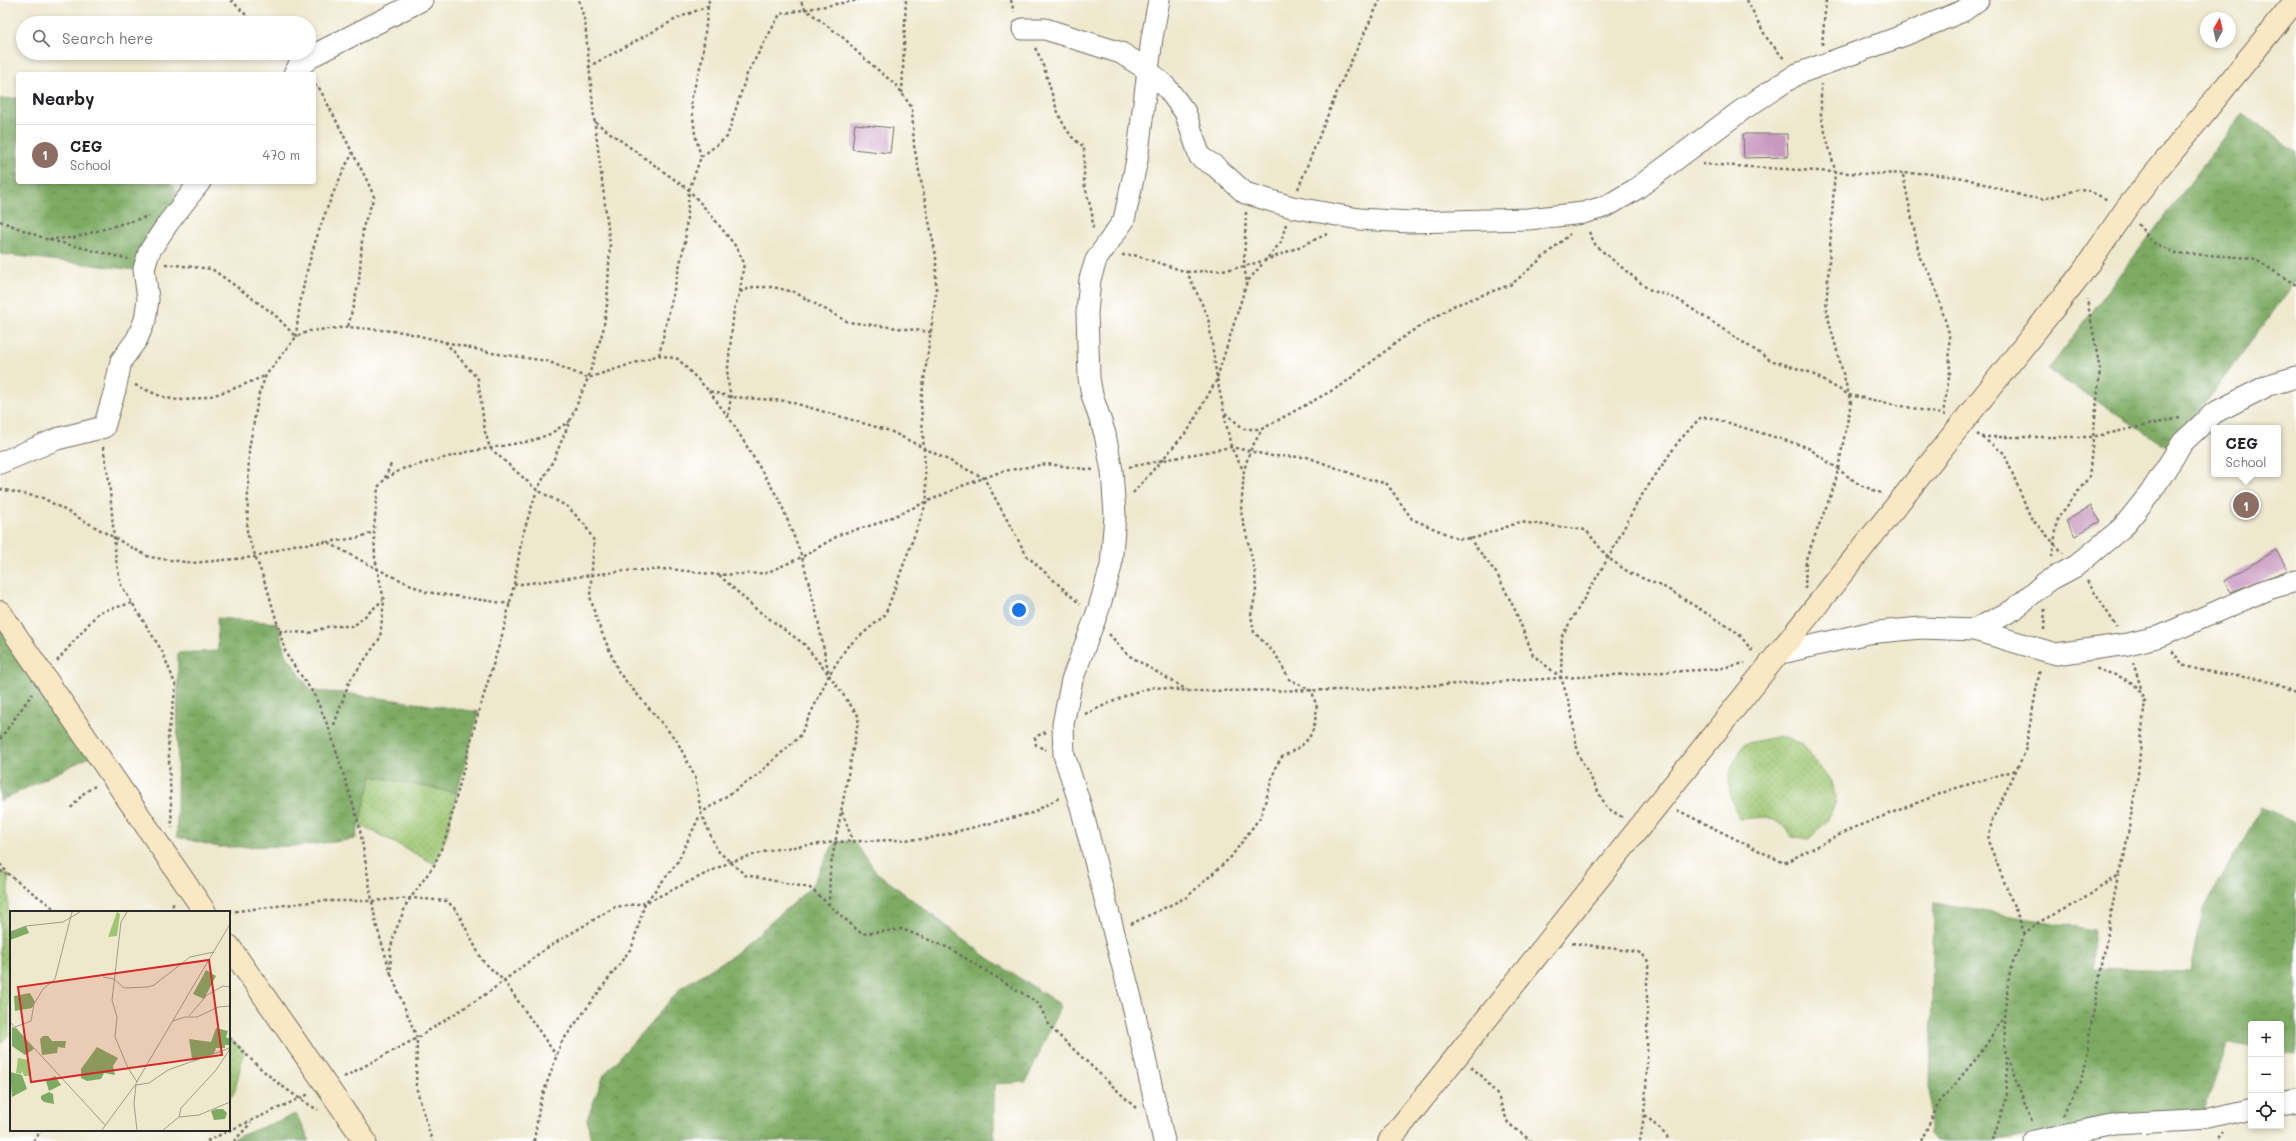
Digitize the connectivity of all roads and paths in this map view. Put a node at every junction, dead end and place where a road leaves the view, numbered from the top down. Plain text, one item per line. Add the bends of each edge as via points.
1 (231, 0) edge
2 (422, 0) edge
3 (579, 0) edge
4 (709, 0) edge
5 (800, 0) edge
6 (859, 0) edge
7 (906, 0) edge
8 (1159, 0) edge
9 (1380, 0) edge
10 (1747, 0) edge
11 (1826, 0) edge
12 (1978, 0) edge
13 (2296, 0) edge
14 (708, 6) junction
15 (805, 9) junction
16 (247, 16) edge
17 (1023, 29) dead end
18 (316, 54) edge
19 (307, 60) edge
20 (1821, 64) junction
21 (588, 67) junction
22 (1148, 70) junction
23 (295, 72) edge
24 (1796, 74) junction
25 (318, 86) edge
26 (902, 93) junction
27 (594, 122) junction
28 (353, 154) junction
29 (701, 157) junction
30 (1673, 162) junction
31 (1835, 170) junction
32 (1904, 174) junction
33 (198, 184) edge
34 (689, 190) junction
35 (1245, 193) junction
36 (1292, 207) junction
37 (2126, 209) junction
38 (154, 214) dead end
39 (0, 221) edge
40 (1586, 227) dead end
41 (1574, 230) dead end
42 (1330, 232) dead end
43 (46, 239) junction
44 (1263, 261) junction
45 (146, 262) junction
46 (1244, 266) junction
47 (1187, 272) dead end
48 (1247, 282) junction
49 (2296, 285) edge
50 (740, 292) junction
51 (348, 327) junction
52 (931, 332) junction
53 (296, 337) junction
54 (445, 342) junction
55 (658, 355) junction
56 (266, 375) junction
57 (2296, 377) edge
58 (118, 378) junction
59 (588, 378) junction
60 (709, 391) junction
61 (1849, 395) junction
62 (731, 397) junction
63 (1223, 412) dead end
64 (728, 416) junction
65 (2186, 417) dead end
66 (1952, 418) junction
67 (570, 421) junction
68 (104, 427) junction
69 (1262, 429) junction
70 (1981, 437) junction
71 (490, 448) junction
72 (922, 448) junction
73 (1250, 451) junction
74 (1160, 461) junction
75 (0, 463) edge
76 (390, 464) dead end
77 (1838, 470) junction
78 (1112, 471) junction
79 (984, 478) junction
80 (385, 479) junction
81 (0, 489) edge
82 (537, 490) junction
83 (1900, 501) junction
84 (927, 502) junction
85 (1115, 515) junction
86 (374, 532) junction
87 (114, 536) junction
88 (1469, 538) junction
89 (325, 543) junction
90 (256, 557) junction
91 (802, 558) junction
92 (1608, 558) junction
93 (2076, 566) junction
94 (377, 569) junction
95 (591, 575) junction
96 (718, 575) junction
97 (2296, 581) edge
98 (514, 585) junction
99 (1805, 591) dead end
100 (384, 600) junction
101 (510, 604) junction
102 (0, 612) edge
103 (1095, 618) junction
104 (1974, 630) junction
105 (279, 631) junction
106 (2161, 636) junction
107 (2128, 644) junction
108 (1768, 657) junction
109 (2092, 667) dead end
110 (829, 675) junction
111 (1561, 677) junction
112 (2141, 688) junction
113 (1312, 690) junction
114 (1188, 691) junction
115 (2296, 693) edge
116 (1063, 724) junction
117 (334, 725) dead end
118 (2016, 770) dead end
119 (112, 778) junction
120 (1076, 789) junction
121 (1661, 801) junction
122 (71, 808) dead end
123 (842, 811) junction
124 (701, 813) junction
125 (1639, 829) junction
126 (172, 835) dead end
127 (854, 841) junction
128 (835, 842) junction
129 (730, 862) junction
130 (0, 864) edge
131 (0, 871) edge
132 (8, 875) junction
133 (2118, 875) junction
134 (411, 898) junction
135 (372, 901) junction
136 (645, 903) junction
137 (829, 905) junction
138 (57, 911) edge
139 (204, 911) edge
140 (230, 912) edge
141 (1113, 932) junction
142 (1550, 940) junction
143 (230, 947) edge
144 (391, 974) junction
145 (504, 981) junction
146 (2004, 1017) junction
147 (417, 1038) junction
148 (230, 1039) edge
149 (2006, 1055) junction
150 (556, 1056) junction
151 (1457, 1056) junction
152 (327, 1086) junction
153 (299, 1099) junction
154 (2296, 1101) edge
155 (2284, 1103) edge
156 (2248, 1110) edge
157 (1139, 1111) dead end
158 (324, 1114) dead end
159 (1645, 1115) junction
160 (253, 1121) junction
161 (41, 1131) edge
162 (2042, 1140) edge
163 (33, 1141) edge
164 (207, 1141) edge
165 (234, 1141) edge
166 (365, 1141) edge
167 (432, 1141) edge
168 (534, 1141) edge
169 (1164, 1141) edge
170 (1389, 1141) edge
171 (1531, 1141) edge
172 (1640, 1141) edge
173 (1668, 1141) edge
174 (1921, 1141) edge
175 (1993, 1141) edge

1 - 16 path
2 - 18 street
3 - 21 path via 585,22
4 - 14 path
5 - 15 path
6 - 15 path
7 - 26 path
8 - 22 street
9 - 36 path via 1307,164
10 - 24 path via 1766,38
11 - 20 path
12 - 20 street via 1963,11 1902,36
13 - 37 street
14 - 21 path via 678,18
14 - 29 path via 702,60 691,100
15 - 26 path via 846,40
15 - 29 path via 780,14 747,74 726,137
17 - 22 street via 1045,29 1121,53
19 - 23 street
20 - 24 street
20 - 31 path via 1821,117
21 - 27 path
22 - 35 street via 1167,88 1185,112 1200,157 1215,166
22 - 78 street via 1137,160 1124,220 1096,260 1089,289 1089,378 1105,434
24 - 30 street via 1742,110
25 - 28 path
26 - 52 path via 912,108 914,146 936,256 936,294
27 - 34 path
27 - 59 path via 610,244 603,330
28 - 51 path via 366,175 374,197 364,227 358,282
28 - 53 path via 329,205 308,265
29 - 34 path
30 - 31 path
30 - 36 street via 1607,206 1575,214 1528,219 1410,222 1359,219
31 - 32 path via 1866,174
31 - 61 path via 1826,310
32 - 37 path via 1923,173 1964,178 2027,197 2043,199 2077,190 2089,191
32 - 66 path via 1920,258 1932,278 1949,333
33 - 45 street via 168,223 149,252
34 - 50 path via 737,248 744,263
34 - 55 path via 685,242
35 - 36 street
35 - 46 path
36 - 44 path via 1281,242
37 - 49 path via 2152,242 2176,254 2253,258
37 - 66 street via 2082,273
38 - 43 path via 73,238
39 - 43 path
40 - 61 path via 1596,246 1648,289 1677,299 1770,360 1809,372
41 - 69 path via 1512,284 1453,306 1406,335 1342,385
42 - 44 path
43 - 45 path
44 - 46 path
44 - 48 path
45 - 53 path via 212,269 274,314
45 - 58 street via 144,269 148,299 145,320 137,339 121,361
46 - 47 path
46 - 48 path
48 - 74 path via 1216,381 1188,429
50 - 52 path via 753,287 773,287 794,292 848,322
50 - 62 path via 734,309 727,377
51 - 53 path via 309,331
51 - 54 path via 403,332
52 - 72 path via 921,402
53 - 56 path
54 - 59 path via 547,362
54 - 71 path via 478,379
55 - 59 path
55 - 60 path via 678,360
56 - 58 path via 218,395 181,400 167,398
56 - 90 path via 259,394 249,449 248,533
57 - 93 street via 2268,385 2214,413 2183,442 2151,492 2123,527
58 - 68 street
59 - 67 path
60 - 62 path
60 - 64 path
61 - 66 path
61 - 77 path via 1851,403
62 - 64 path
62 - 72 path via 787,401 890,431
63 - 69 path via 1244,429
64 - 91 path via 780,501
65 - 70 path via 2092,437
66 - 70 path
66 - 83 street
67 - 71 path via 550,434 531,441
67 - 82 path
68 - 75 street via 57,439
68 - 87 path via 101,437 109,480
69 - 73 path
70 - 93 path via 2004,452 2031,518
71 - 80 path via 402,469
71 - 82 path
72 - 79 path
72 - 84 path
73 - 74 path via 1231,447
73 - 88 path via 1272,456 1307,457 1387,484 1412,519 1458,539
73 - 113 path via 1244,470 1241,512 1255,571 1256,592 1251,615 1254,632 1276,655 1289,678
74 - 78 path
74 - 85 path
76 - 80 path
77 - 83 path via 1860,485
77 - 92 path via 1807,447 1712,418 1701,417 1678,442 1638,501
77 - 99 path via 1806,559
78 - 79 path via 1047,464 1003,471
78 - 85 street
79 - 84 path
79 - 103 path via 1028,556
80 - 86 path via 378,486
81 - 87 path via 43,498
82 - 95 path via 568,507 585,525 594,541
82 - 98 path via 522,536
83 - 108 street
84 - 91 path via 879,523 841,534
84 - 110 path via 885,615 847,647
85 - 103 street via 1112,566
86 - 89 path
86 - 94 path
87 - 90 path via 149,557 192,563
87 - 126 path via 121,585 162,651 176,686 168,735
88 - 92 path via 1520,522 1586,530
88 - 111 path via 1497,574 1533,655
89 - 90 path via 293,545
89 - 94 path
90 - 105 path
91 - 96 path via 766,573
91 - 110 path
92 - 108 path via 1630,573 1666,588 1738,633
92 - 111 path via 1562,636
93 - 104 street via 2046,582 2013,610
93 - 107 path
94 - 100 path
94 - 101 path via 426,592
95 - 96 path via 670,568
95 - 98 path
95 - 124 path via 590,596 597,621 619,673 677,741 695,777
96 - 110 path via 756,609 804,644
97 - 106 street via 2268,589
98 - 101 path
100 - 105 path via 354,626 330,626 309,633
100 - 117 path via 380,638 349,682
101 - 134 path via 446,837 435,864
102 - 119 street via 97,752
103 - 114 path via 1128,655
103 - 116 street via 1072,680
104 - 107 street via 2056,654
104 - 108 street via 1921,628 1868,633
105 - 135 path via 286,654 314,694 330,731 359,824
106 - 107 street
106 - 115 path via 2184,666 2271,681
107 - 112 path
108 - 111 path via 1717,669
108 - 121 street
109 - 112 path via 2135,683
110 - 123 path via 859,717
110 - 124 path via 800,736 755,777
111 - 113 path
111 - 125 path via 1571,710 1578,754 1607,808
112 - 133 path via 2145,699 2138,774 2124,858
113 - 114 path
113 - 141 path via 1316,708 1314,727 1309,738 1300,747 1282,757 1276,766 1261,816 1231,857 1187,897
114 - 116 path via 1154,687 1132,693
116 - 120 street via 1064,755
118 - 121 path via 1950,790 1867,823 1784,863 1698,822
119 - 122 path via 84,793
119 - 139 street
120 - 127 path via 1032,813 926,838
120 - 141 street
121 - 125 street
123 - 127 path
123 - 128 path
124 - 129 path via 717,850
124 - 136 path via 677,863
125 - 142 street
127 - 128 path
128 - 129 path via 770,850
128 - 137 path via 830,870
129 - 136 path
129 - 137 path via 745,875 810,888
130 - 132 path
131 - 132 path
132 - 138 path
133 - 146 path via 2082,900 2039,922 2025,934 2010,970
133 - 162 path via 2081,1082
134 - 135 path
134 - 144 path via 395,932 390,951
134 - 145 path via 447,901 457,911 482,960
135 - 140 path via 318,901
135 - 144 path
136 - 145 path via 615,907 545,950
136 - 150 path via 632,948 561,1043
137 - 157 path via 862,934 902,929 949,948 1038,1003 1051,1028
141 - 169 street
142 - 151 street
142 - 159 path via 1627,949 1645,956 1648,962 1646,993 1649,1049
143 - 152 street
144 - 147 path
145 - 147 path
145 - 150 path
146 - 149 path
146 - 174 path via 1980,1054 1939,1103
147 - 152 path
147 - 167 path via 416,1087
148 - 153 path
149 - 162 path
149 - 175 path via 2007,1092
150 - 168 path via 540,1103
151 - 170 street
151 - 171 path via 1484,1078 1498,1096 1508,1123
152 - 153 path
152 - 166 street
153 - 158 path
153 - 160 path
154 - 155 street
156 - 162 street via 2209,1119 2116,1124
159 - 172 path
159 - 173 path via 1667,1136
160 - 164 path
160 - 165 path
161 - 163 path

